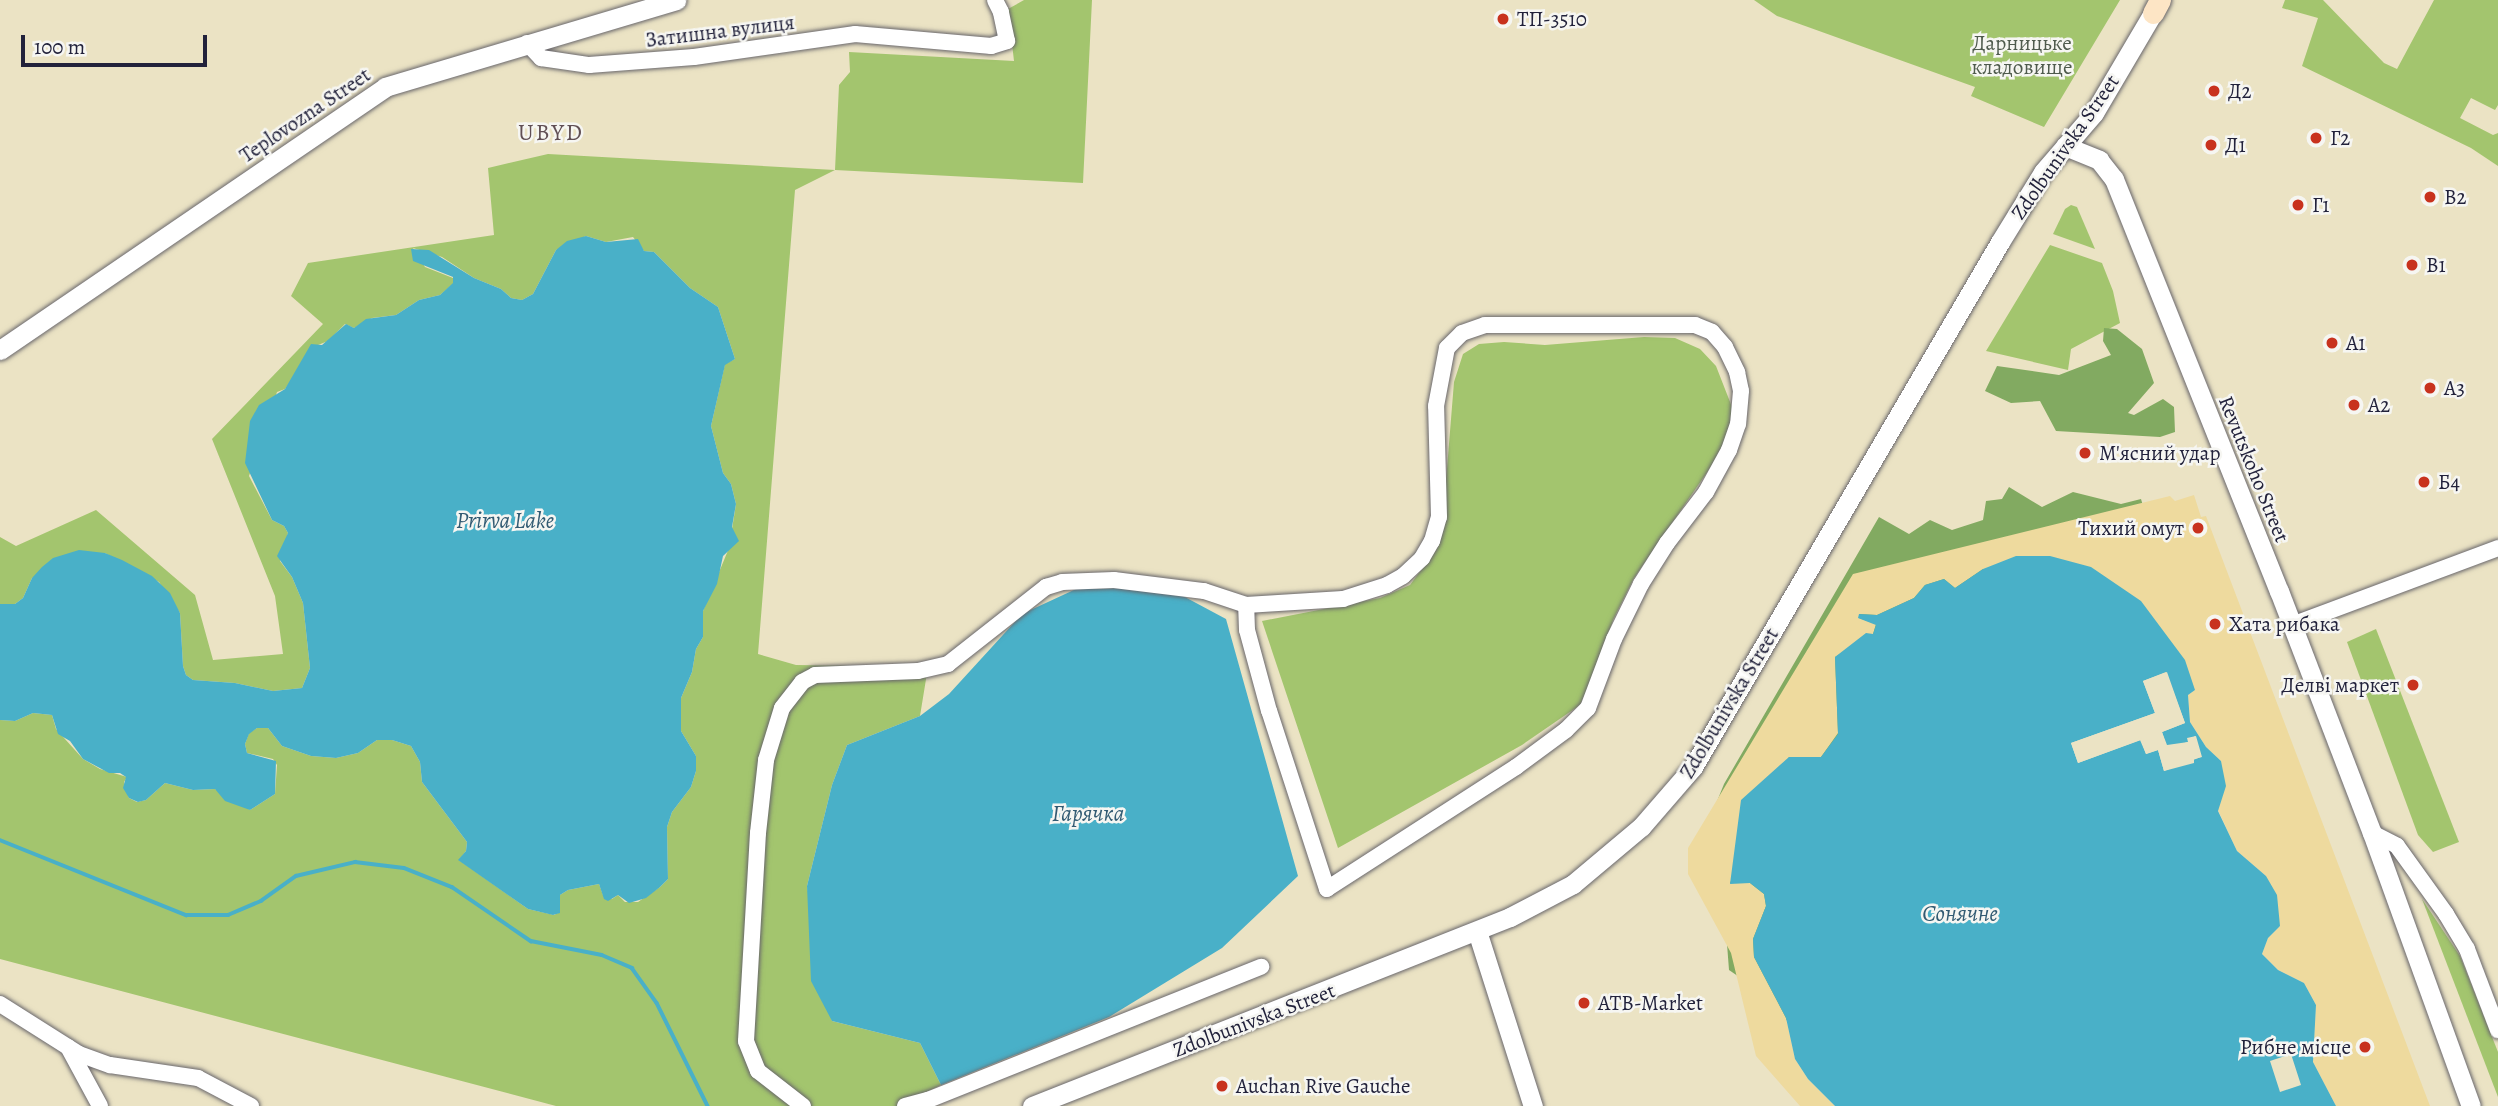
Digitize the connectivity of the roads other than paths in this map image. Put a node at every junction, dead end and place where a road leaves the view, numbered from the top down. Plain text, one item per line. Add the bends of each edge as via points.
1 (676, 0) edge
2 (995, 0) edge
3 (2157, 6) edge
4 (527, 43) junction
5 (2065, 146) junction
6 (0, 350) edge
7 (2498, 548) edge
8 (1246, 605) junction
9 (2292, 625) junction
10 (2372, 833) junction
11 (1477, 931) junction
12 (1261, 967) dead end
13 (0, 1004) edge
14 (2498, 1030) edge
15 (68, 1047) junction
16 (100, 1106) edge
17 (251, 1106) edge
18 (803, 1106) edge
19 (905, 1106) edge
20 (1032, 1106) edge
21 (1533, 1106) edge
22 (2472, 1106) edge

1 - 4 street, Teplovozna Street
2 - 4 street, Затишна вулиця via 1007,41 991,46 855,34 694,57 589,65 541,58
3 - 5 street, Zdolbunivska Street via 2094,113
4 - 6 street, Teplovozna Street via 385,87
5 - 9 street, Revutskoho Street via 2099,160 2114,179
5 - 11 street, Zdolbunivska Street via 2043,172 1993,254 1693,767 1641,827 1601,863 1543,901
7 - 9 street
8 - 8 street via 1343,598 1387,585 1422,558 1439,517 1436,406 1440,379 1447,348 1462,333 1485,325 1695,325 1712,332 1725,347 1741,391 1738,424 1729,450 1706,492 1641,584 1588,708 1516,767 1327,889 1269,711 1247,630
8 - 18 street via 1204,591 1114,580 1062,582 1046,587 947,664 918,671 815,675 790,695 766,760 746,1041 758,1071
9 - 10 street, Revutskoho Street
10 - 14 street via 2397,846 2446,914 2467,949
10 - 22 street, Revutskoho Street
11 - 20 street, Zdolbunivska Street
11 - 21 street
12 - 19 street
13 - 15 street
15 - 16 street
15 - 17 street via 110,1065 198,1078

